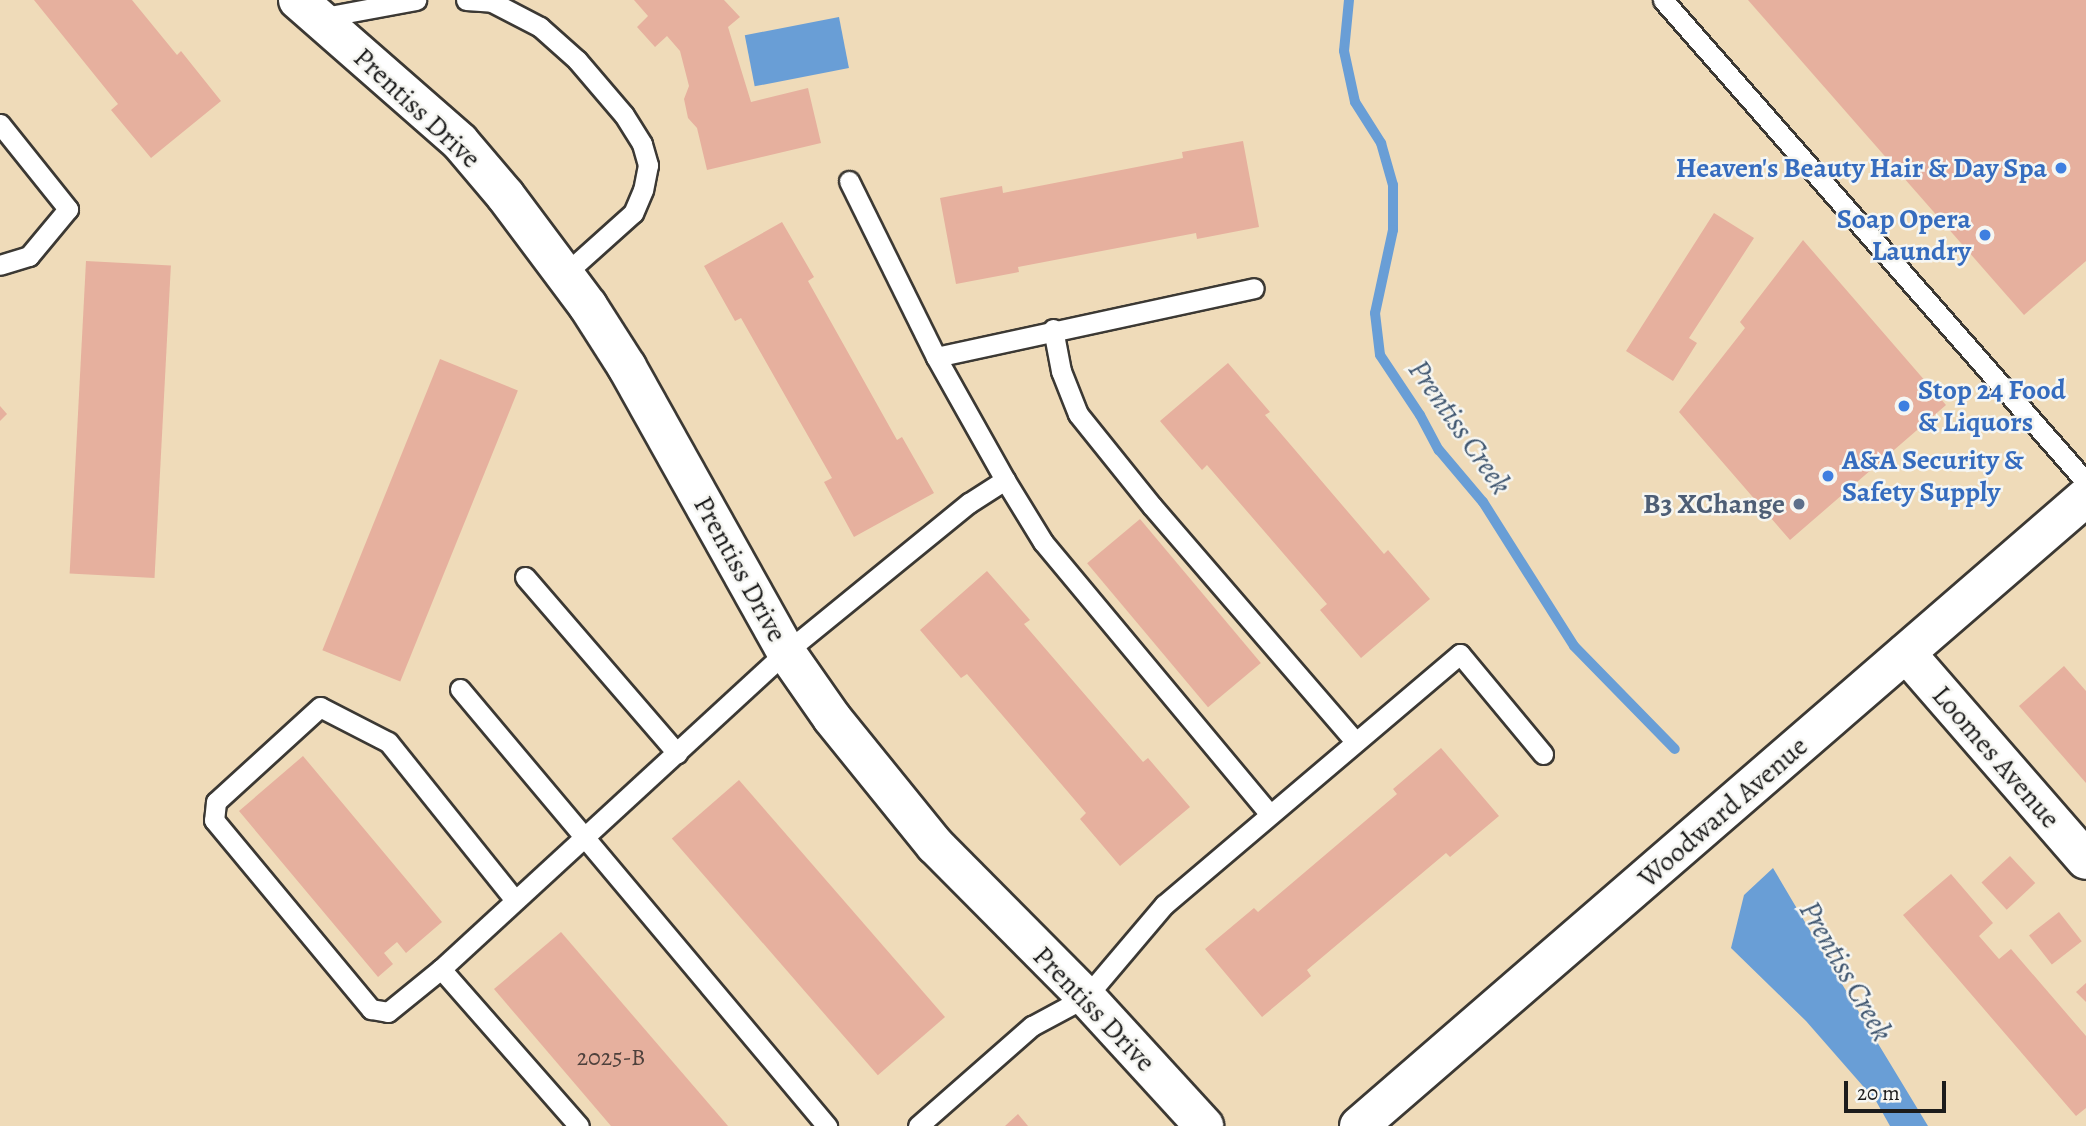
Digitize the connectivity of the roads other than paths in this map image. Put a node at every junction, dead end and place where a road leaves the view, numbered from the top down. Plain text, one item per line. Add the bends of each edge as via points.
1 (416, 0) edge
2 (466, 0) edge
3 (1663, 0) edge
4 (309, 9) edge
5 (0, 124) edge
6 (849, 181) dead end
7 (0, 265) edge
8 (565, 274) junction
9 (1254, 288) dead end
10 (1053, 329) junction
11 (936, 357) junction
12 (1004, 480) junction
13 (2086, 482) edge
14 (2086, 498) edge
15 (525, 577) dead end
16 (786, 652) junction
17 (1906, 653) junction
18 (460, 689) dead end
19 (1355, 741) junction
20 (677, 753) junction
21 (1543, 754) dead end
22 (1270, 814) junction
23 (585, 839) junction
24 (2086, 860) edge
25 (514, 899) junction
26 (441, 969) junction
27 (1086, 997) junction
28 (579, 1126) edge
29 (827, 1126) edge
30 (918, 1126) edge
31 (1204, 1126) edge
32 (1359, 1126) edge

1 - 4 lane
2 - 8 lane via 492,2 540,27 593,78 642,145 648,165 634,213
3 - 13 lane
4 - 8 street, Prentiss Drive via 460,142
5 - 7 lane via 68,209 29,256
6 - 11 lane
8 - 16 street, Prentiss Drive via 627,368
9 - 10 lane
10 - 11 lane
10 - 19 lane via 1061,371 1078,414
11 - 12 lane
12 - 16 lane via 969,503
12 - 22 lane via 1043,542
14 - 17 street, Woodward Avenue
15 - 20 lane
16 - 20 lane
16 - 27 street, Prentiss Drive via 848,739 935,845
17 - 24 street, Loomes Avenue
17 - 32 street, Woodward Avenue
18 - 23 lane
19 - 21 lane via 1460,654
19 - 22 lane
20 - 23 lane
22 - 27 lane via 1164,905
23 - 25 lane
23 - 29 lane
25 - 26 lane
25 - 26 lane via 388,742 320,707 216,802 214,820 371,1009 388,1012
26 - 28 lane
27 - 30 lane via 1032,1026
27 - 31 street, Prentiss Drive

